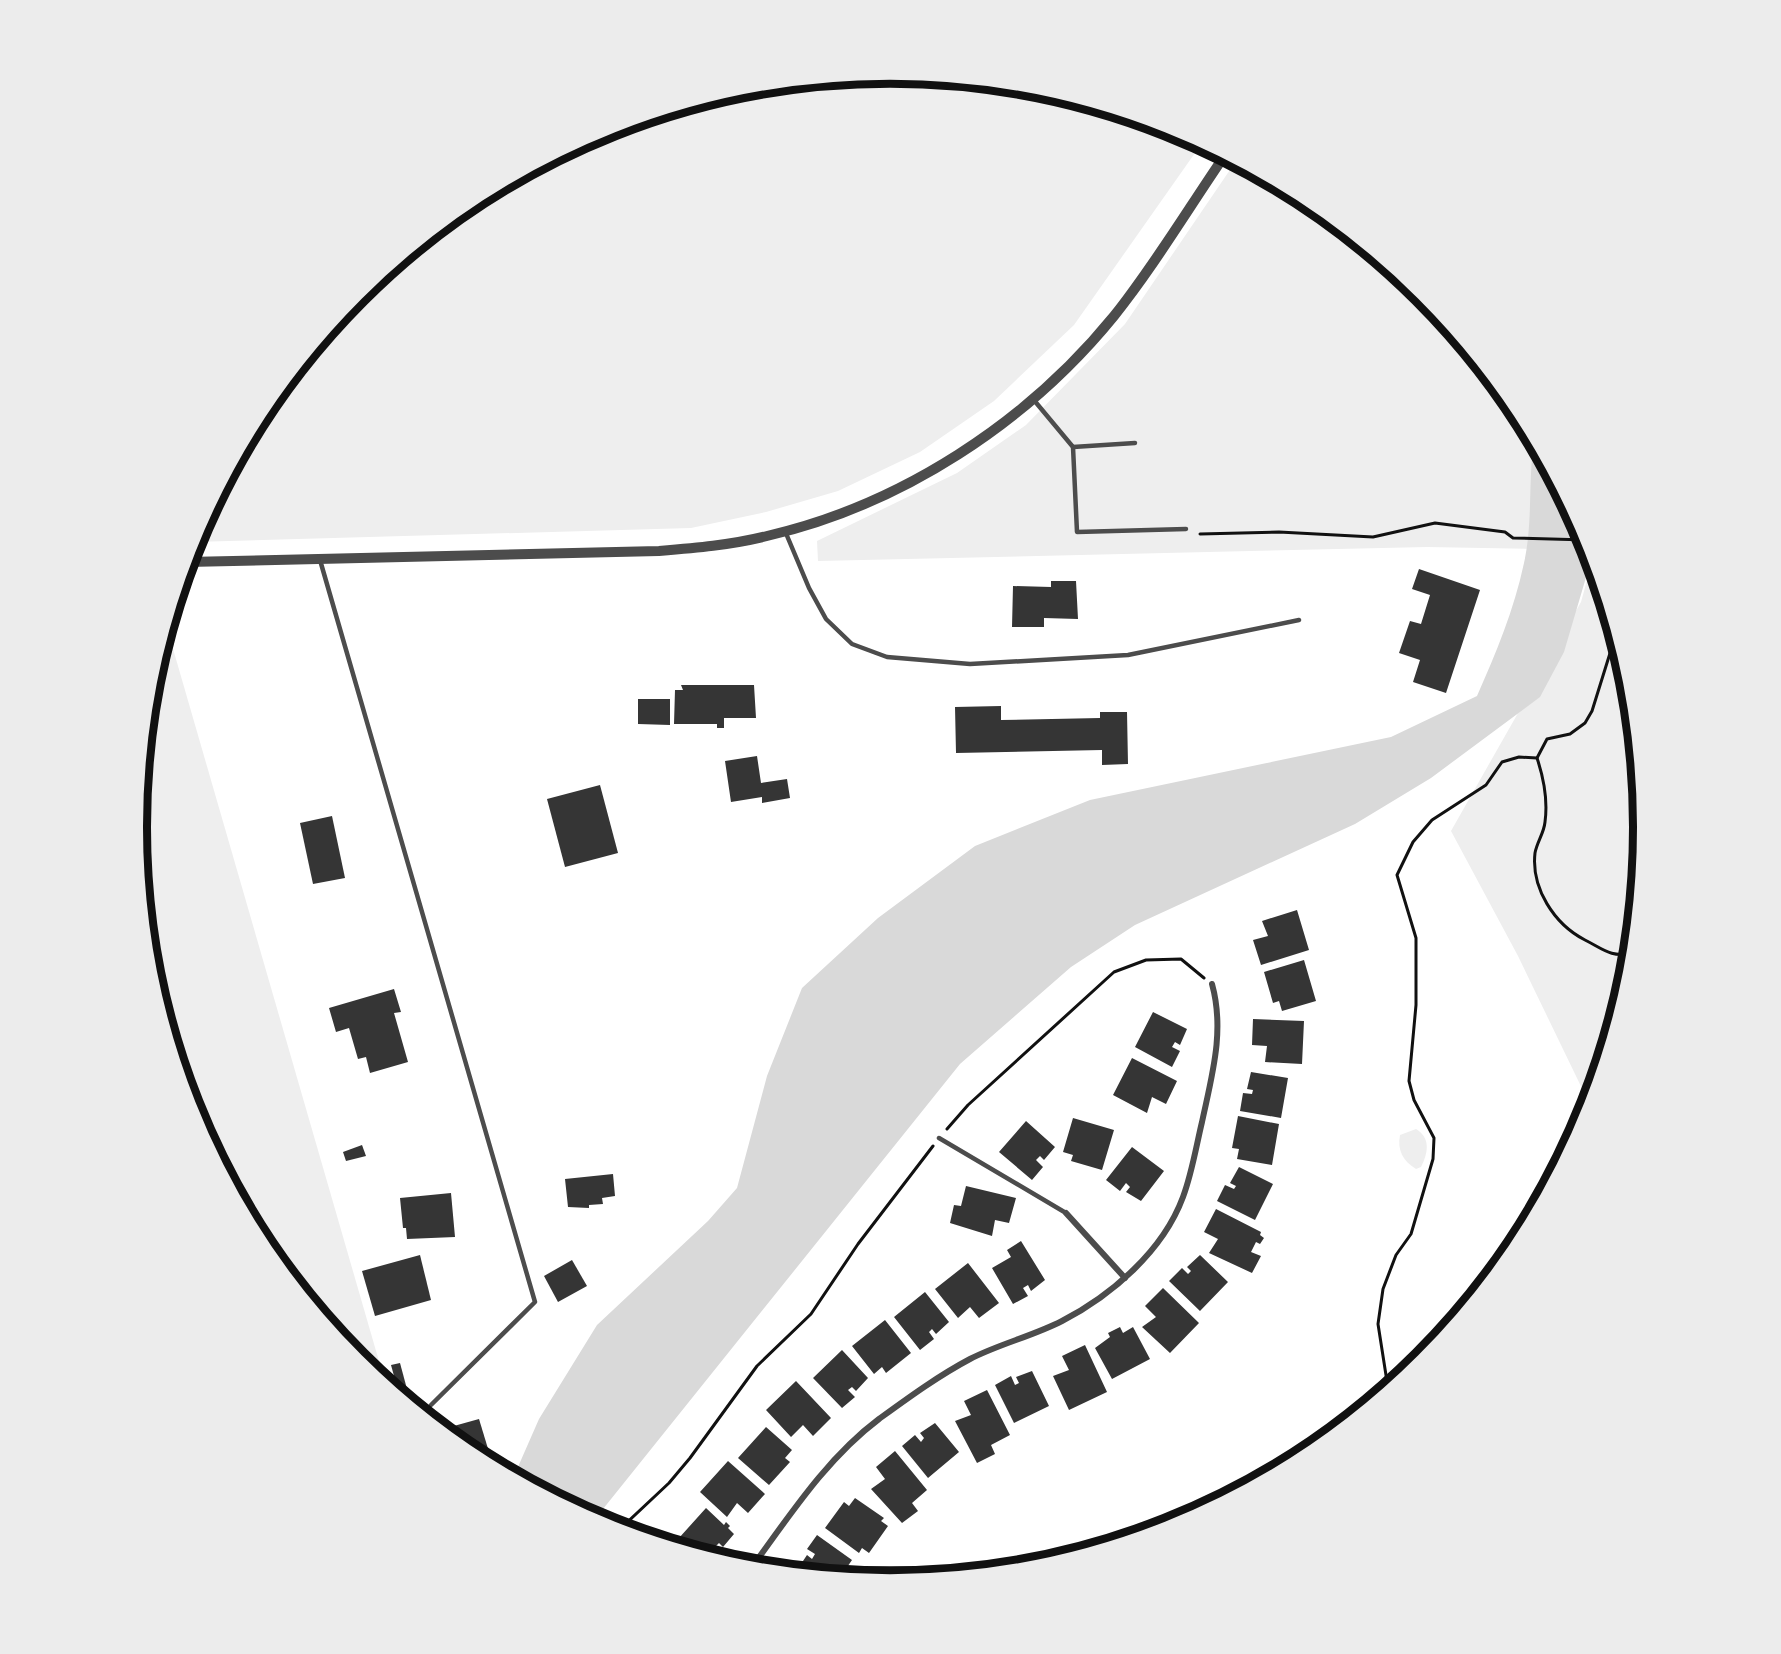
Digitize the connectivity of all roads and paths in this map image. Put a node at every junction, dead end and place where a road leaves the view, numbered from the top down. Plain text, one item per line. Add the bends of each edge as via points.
1 (1220, 162) edge
2 (1033, 399) junction
3 (1135, 442) dead end
4 (1073, 447) junction
5 (1186, 529) dead end
6 (785, 531) junction
7 (1200, 534) dead end
8 (1576, 540) edge
9 (319, 557) junction
10 (197, 562) edge
11 (1299, 620) dead end
12 (1611, 647) edge
13 (1537, 759) junction
14 (1622, 956) edge
15 (1212, 984) joint
16 (939, 1138) junction
17 (1066, 1213) joint
18 (1125, 1278) junction
19 (1387, 1380) edge
20 (431, 1404) dead end
21 (627, 1521) edge
22 (759, 1558) edge

1 - 2 street via 1115,315
2 - 4 lane
2 - 6 street via 981,439 903,486
3 - 4 lane
4 - 5 lane via 1077,532
6 - 9 street via 740,542 659,551
6 - 11 lane via 808,588 826,619 852,644 887,657 970,664 1128,655
7 - 8 path via 1279,532 1373,537 1435,523 1505,532 1513,538
9 - 10 street
9 - 20 lane via 535,1302
12 - 13 path via 1585,723 1570,734 1547,739
13 - 14 path via 1545,782 1545,823 1535,852 1536,879 1546,904 1573,934 1617,957
13 - 19 path via 1519,757 1502,762 1486,785 1432,820 1413,842 1397,875 1416,938 1416,1005 1409,1081 1414,1100 1434,1138 1433,1160 1411,1234 1396,1255 1383,1289 1378,1324
15 - 16 path via 1181,959 1146,960 1114,972 968,1106
15 - 18 street via 1219,1008 1215,1062 1183,1198 1151,1250
16 - 17 lane
16 - 21 path via 811,1314 757,1366 690,1458
17 - 18 street
18 - 22 street via 1061,1322 969,1360 876,1421 834,1461

